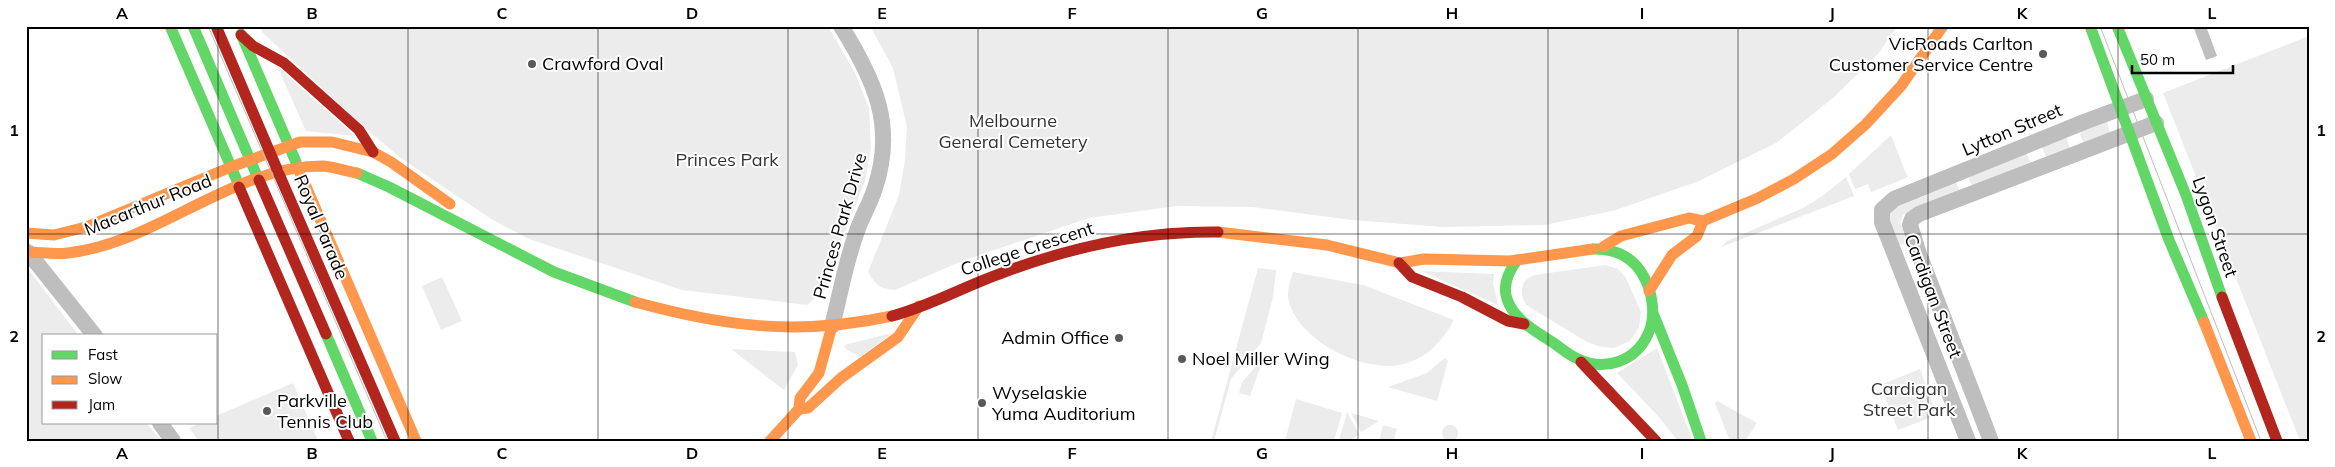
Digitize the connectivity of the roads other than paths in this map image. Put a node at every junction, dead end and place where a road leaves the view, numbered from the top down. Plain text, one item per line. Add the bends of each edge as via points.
1 (170, 26) edge
2 (193, 26) edge
3 (216, 26) edge
4 (841, 26) edge
5 (1943, 26) edge
6 (2090, 26) edge
7 (2116, 26) edge
8 (239, 31) edge
9 (2146, 99) junction
10 (2121, 109) junction
11 (2156, 123) junction
12 (2070, 128) junction
13 (2129, 132) junction
14 (2032, 144) junction
15 (288, 145) junction
16 (2079, 151) junction
17 (270, 152) junction
18 (373, 152) junction
19 (250, 160) junction
20 (2040, 166) junction
21 (231, 167) junction
22 (298, 168) junction
23 (279, 174) junction
24 (1960, 174) junction
25 (259, 180) junction
26 (240, 187) junction
27 (1968, 195) junction
28 (1894, 198) joint
29 (1703, 222) junction
30 (26, 225) edge
31 (86, 227) junction
32 (34, 234) edge
33 (1603, 247) junction
34 (509, 250) junction
35 (27, 251) edge
36 (62, 254) junction
37 (1517, 260) junction
38 (1399, 263) junction
39 (1649, 291) junction
40 (64, 298) junction
41 (919, 306) junction
42 (1653, 313) junction
43 (321, 324) junction
44 (1524, 324) junction
45 (832, 326) junction
46 (303, 332) junction
47 (93, 334) edge
48 (1950, 336) junction
49 (1931, 344) junction
50 (1581, 362) junction
51 (799, 409) junction
52 (161, 424) edge
53 (2275, 440) edge
54 (173, 441) edge
55 (349, 441) edge
56 (372, 441) edge
57 (395, 441) edge
58 (416, 441) edge
59 (770, 441) edge
60 (1656, 441) edge
61 (1701, 441) edge
62 (1968, 441) edge
63 (1991, 441) edge
64 (2251, 441) edge

1 - 21 main road
2 - 19 main road
3 - 17 main road, Royal Parade
4 - 45 street, Princes Park Drive via 871,79 880,107 883,145 879,175 855,236
5 - 29 main road via 1901,86 1832,154 1758,198
6 - 10 main road
7 - 9 main road, Lygon Street
8 - 15 main road, Royal Parade
8 - 18 main road via 253,46 284,63 358,130
9 - 10 street, Lytton Street
9 - 11 main road, Lygon Street
10 - 12 street, Lytton Street
10 - 13 main road
11 - 13 street
11 - 53 main road, Lygon Street via 2186,195
12 - 14 street, Lytton Street
12 - 16 street
13 - 16 street
13 - 64 main road
14 - 20 street
14 - 24 street, Lytton Street
15 - 17 main road, Macarthur Road
15 - 18 main road, Macarthur Road via 332,142
15 - 22 main road, Royal Parade
16 - 20 street
17 - 19 main road, Macarthur Road
17 - 23 main road, Royal Parade
18 - 34 main road via 410,175
19 - 21 main road, Macarthur Road
19 - 25 main road
20 - 27 street
21 - 26 main road
21 - 31 main road, Macarthur Road
22 - 23 main road, Macarthur Road
22 - 34 main road, Macarthur Road via 334,166 358,172
22 - 58 main road, Royal Parade
23 - 25 main road, Macarthur Road
23 - 57 main road, Royal Parade
24 - 27 street
24 - 28 street, Lytton Street
25 - 26 main road, Macarthur Road
25 - 43 main road
26 - 36 main road, Macarthur Road via 106,244
26 - 46 main road
27 - 48 street, Cardigan Street via 1916,215 1910,222
28 - 49 street, Cardigan Street via 1883,208 1881,219
29 - 33 main road via 1689,218 1621,236
29 - 39 main road via 1697,236 1672,255
30 - 32 street
31 - 32 main road, Macarthur Road via 61,234
31 - 36 main road
33 - 37 main road
33 - 39 main road via 1630,259
34 - 45 main road, College Crescent via 572,280 700,319 760,326
35 - 36 main road, Macarthur Road
35 - 40 street
36 - 40 street via 56,270
37 - 38 main road, College Crescent via 1462,262 1424,259
37 - 44 main road via 1505,290 1511,306
38 - 41 main road, College Crescent via 1334,246 1247,234 1188,232 1099,243 1066,252 1003,272
38 - 44 main road, College Crescent via 1412,277 1462,297 1508,321
39 - 42 main road
40 - 47 street
41 - 45 main road, College Crescent via 880,319
41 - 51 main road via 898,337 841,378 808,408
42 - 50 main road via 1647,338 1632,356 1618,363
42 - 61 main road
43 - 46 main road
43 - 56 main road
44 - 50 main road
45 - 51 main road via 820,373 800,398
46 - 55 main road
48 - 49 street
48 - 63 street, Cardigan Street
49 - 62 street, Cardigan Street
50 - 60 main road
51 - 59 main road
52 - 54 street

